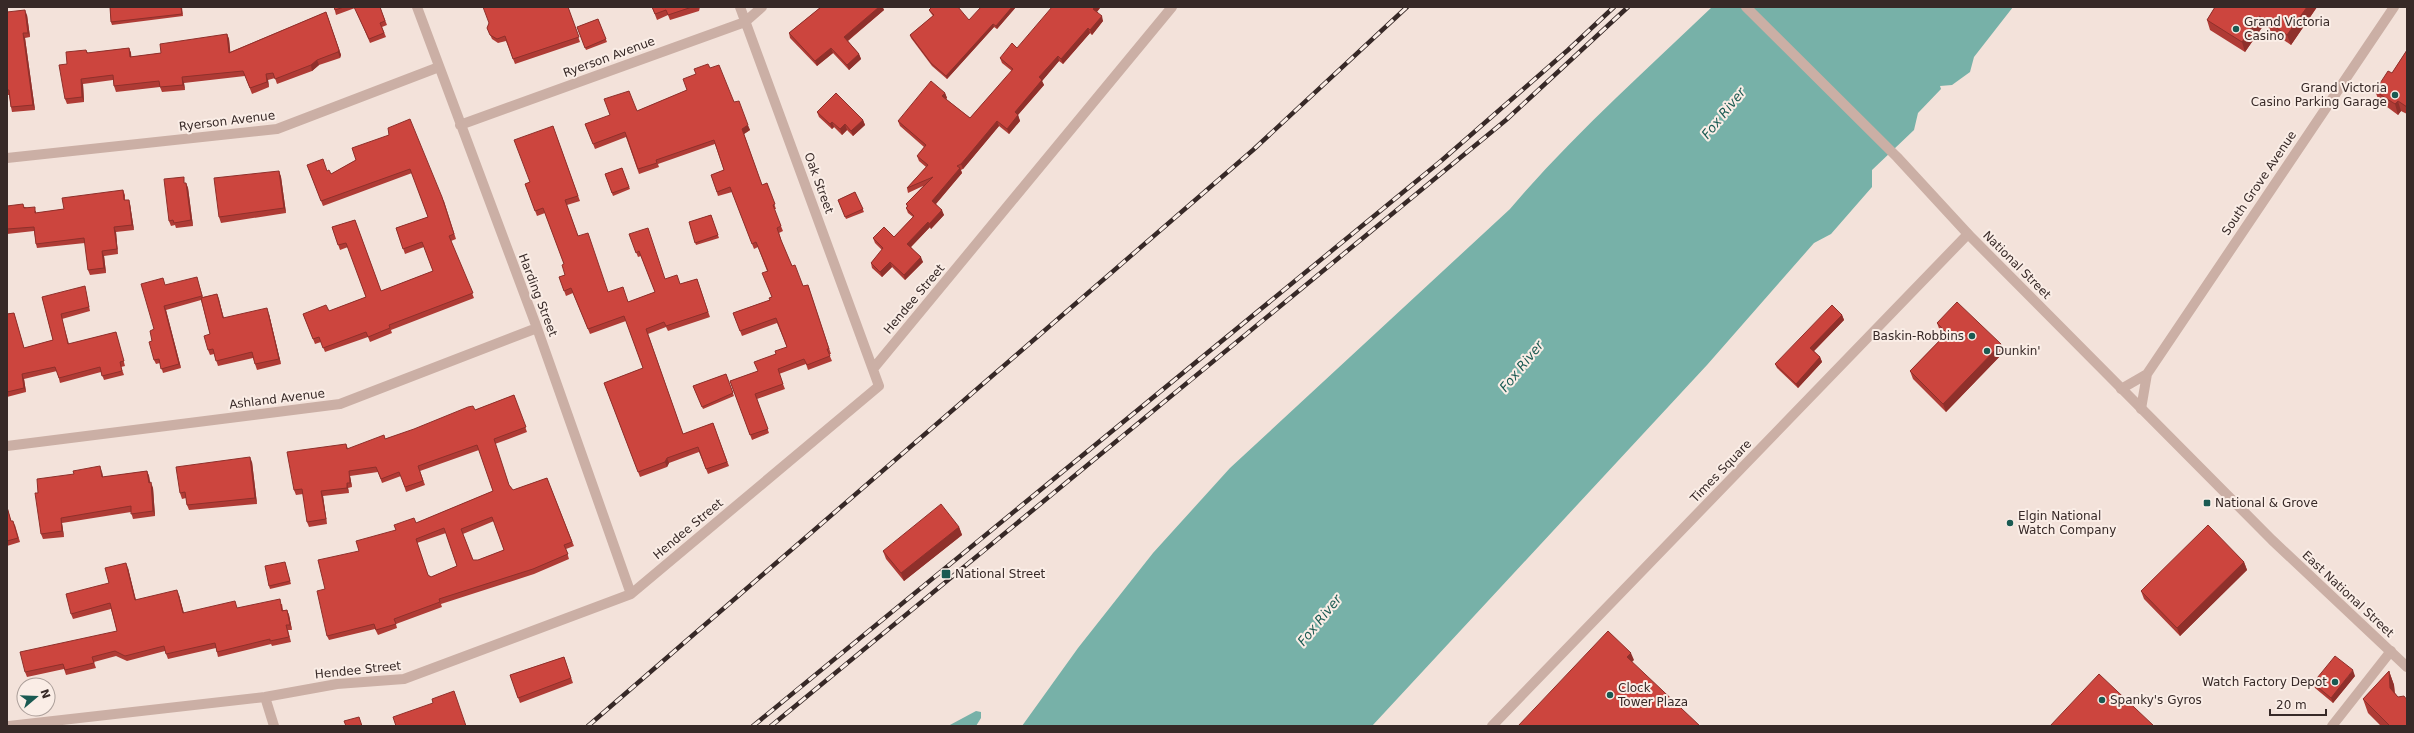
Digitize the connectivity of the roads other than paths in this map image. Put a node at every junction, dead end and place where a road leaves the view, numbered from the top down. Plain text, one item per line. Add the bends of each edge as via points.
1 (417, 7) edge
2 (740, 7) edge
3 (762, 7) edge
4 (1172, 7) edge
5 (1746, 7) edge
6 (2394, 7) edge
7 (746, 22) junction
8 (439, 67) junction
9 (460, 125) junction
10 (7, 158) edge
11 (1968, 234) junction
12 (537, 328) junction
13 (874, 369) junction
14 (2147, 374) junction
15 (2121, 389) junction
16 (2141, 409) junction
17 (7, 446) edge
18 (2272, 540) joint
19 (631, 594) junction
20 (2391, 651) junction
21 (2407, 666) edge
22 (265, 697) junction
23 (8, 726) edge
24 (274, 726) edge
25 (1492, 726) edge
26 (2332, 726) edge

1 - 8 street, Harding Street
2 - 7 street, Oak Street
3 - 7 street, Ryerson Avenue
4 - 13 street, Hendee Street
5 - 11 street, National Street via 1897,157
6 - 14 street, South Grove Avenue
7 - 9 street, Ryerson Avenue
7 - 13 street, Oak Street
8 - 9 street, Harding Street
8 - 10 street, Ryerson Avenue via 278,129
9 - 12 street, Harding Street
11 - 15 street, National Street
11 - 25 street, Times Square
12 - 17 street, Ashland Avenue via 340,404
12 - 19 street, Harding Street
13 - 19 street, Hendee Street via 879,386
14 - 15 street, South Grove Avenue
14 - 16 street, South Grove Avenue
15 - 16 street, National Street
16 - 18 street, National Street
18 - 20 street, East National Street
19 - 22 street, Hendee Street via 404,679 337,684
20 - 21 street, East National Street
20 - 26 street
22 - 23 street, Hendee Street
22 - 24 street

